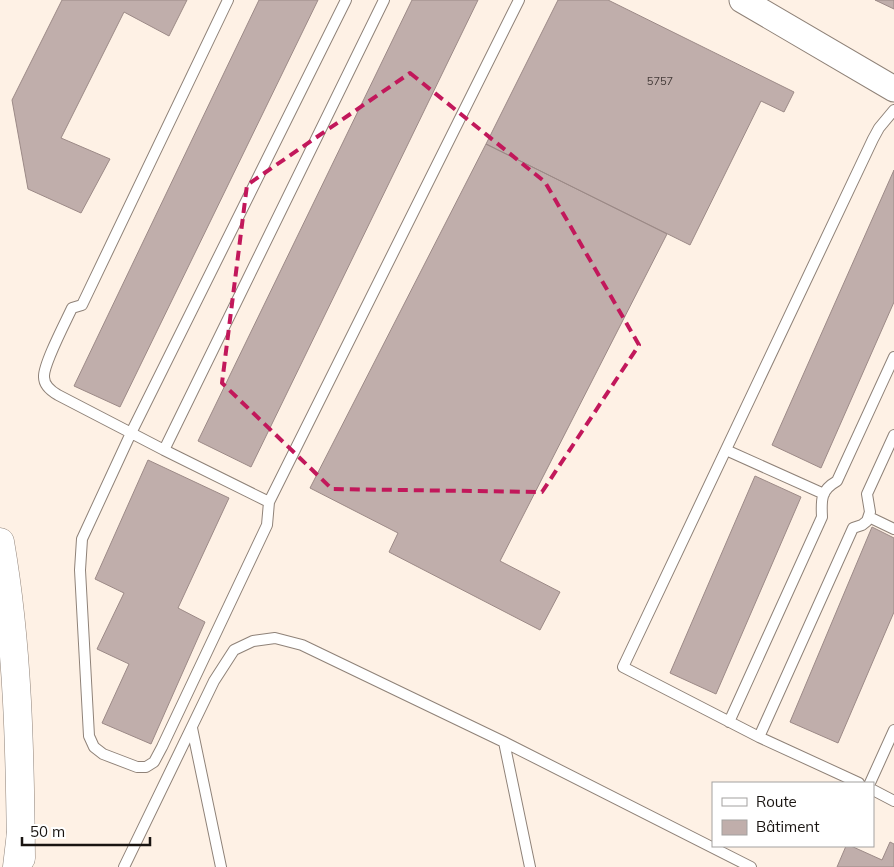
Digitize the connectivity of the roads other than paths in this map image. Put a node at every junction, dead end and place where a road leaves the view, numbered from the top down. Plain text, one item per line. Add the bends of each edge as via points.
1 (228, 0) edge
2 (346, 0) edge
3 (384, 0) edge
4 (519, 0) edge
5 (742, 0) edge
6 (894, 89) edge
7 (894, 110) edge
8 (894, 357) edge
9 (132, 434) junction
10 (894, 435) edge
11 (164, 450) junction
12 (726, 450) junction
13 (824, 494) junction
14 (270, 502) junction
15 (868, 517) junction
16 (894, 529) edge
17 (0, 542) edge
18 (729, 722) junction
19 (192, 728) junction
20 (894, 730) edge
21 (759, 737) junction
22 (504, 742) junction
23 (857, 782) edge
24 (870, 782) edge
25 (874, 791) edge
26 (894, 801) edge
27 (21, 833) junction
28 (17, 867) edge
29 (21, 867) edge
30 (124, 867) edge
31 (221, 867) edge
32 (530, 867) edge
33 (751, 867) edge

1 - 9 lane via 82,305 72,308 44,378 49,390 58,396
2 - 9 lane
3 - 11 lane
4 - 14 lane
5 - 6 street
7 - 12 lane via 873,139
8 - 13 lane via 838,481 828,486
9 - 11 lane
9 - 14 lane via 82,539 80,552 89,736 94,747 103,754 137,768 154,762 266,525
10 - 15 lane via 867,494
11 - 14 lane
12 - 13 lane
12 - 18 lane via 623,667
13 - 18 lane via 822,517
15 - 16 lane
15 - 21 lane via 862,525 853,528
17 - 27 main road via 16,682
18 - 21 lane
19 - 22 lane via 214,681 234,650 253,641 275,638 302,645
19 - 30 lane
19 - 31 lane
20 - 24 lane
21 - 23 lane
22 - 32 lane
22 - 33 lane
25 - 26 lane
27 - 28 main road
27 - 29 main road

